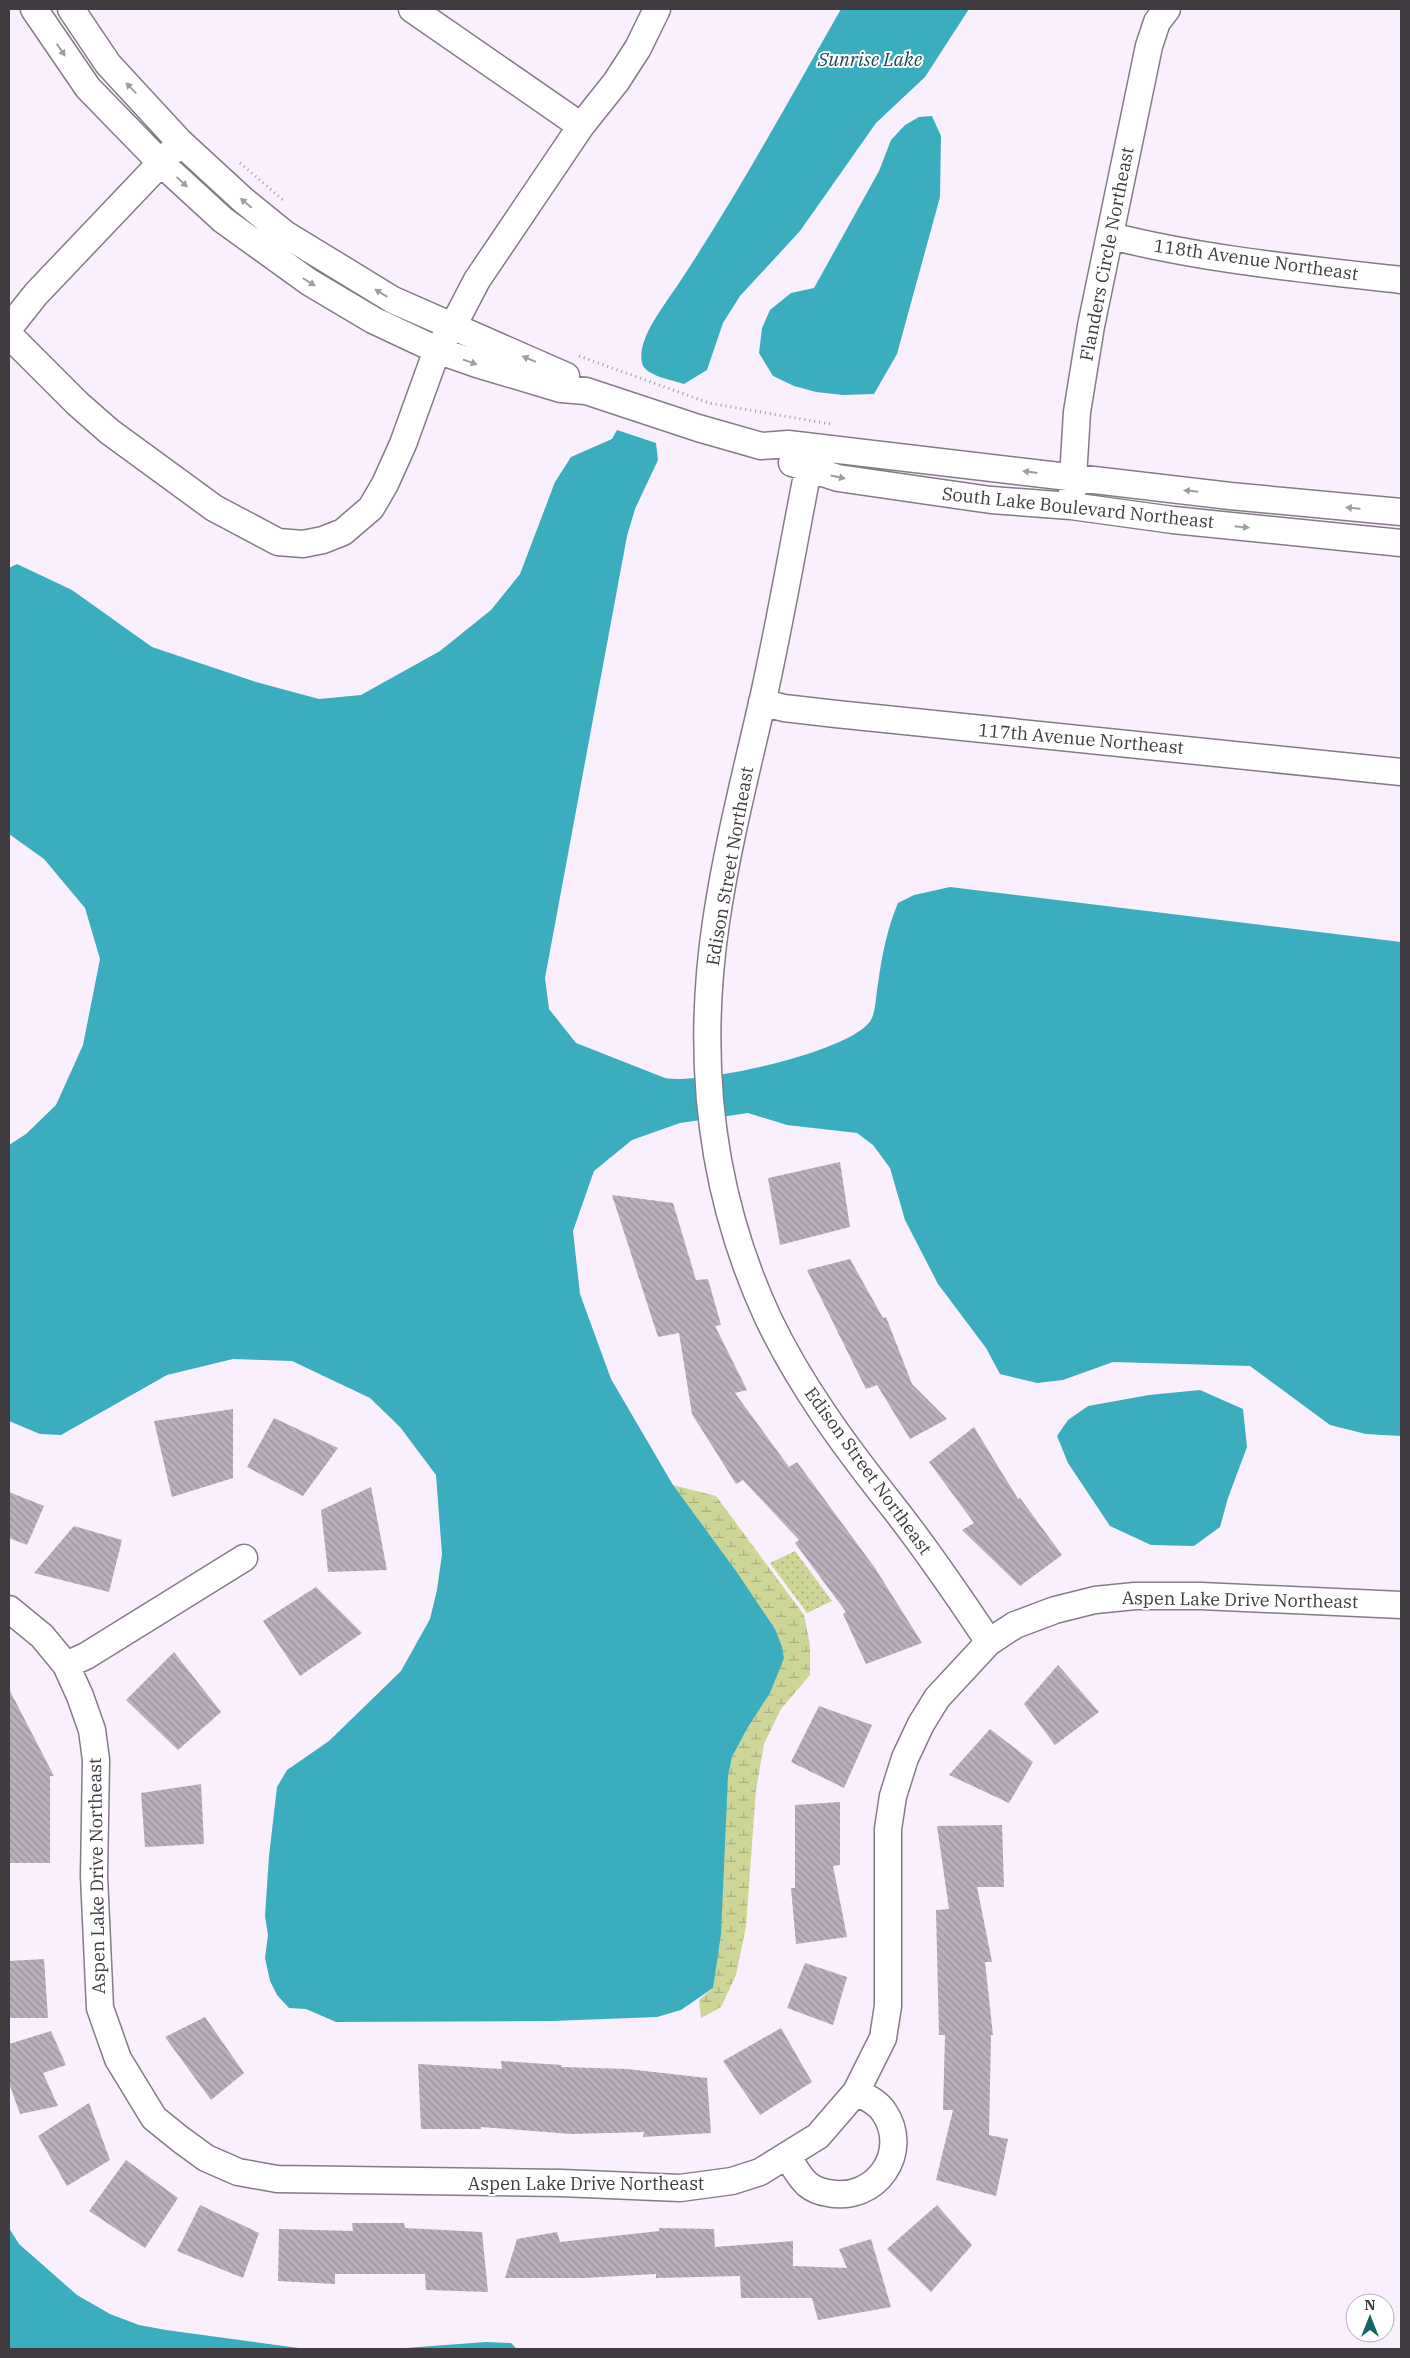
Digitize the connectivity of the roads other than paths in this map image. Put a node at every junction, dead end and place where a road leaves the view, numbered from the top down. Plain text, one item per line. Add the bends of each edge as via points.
1 (34, 9) edge
2 (71, 9) edge
3 (412, 9) edge
4 (657, 9) edge
5 (1167, 9) edge
6 (582, 126) junction
7 (180, 142) junction
8 (162, 164) junction
9 (1111, 236) junction
10 (1401, 280) edge
11 (453, 326) junction
12 (9, 328) edge
13 (9, 335) edge
14 (437, 350) junction
15 (592, 394) junction
16 (762, 446) junction
17 (808, 470) junction
18 (1073, 478) junction
19 (1071, 506) junction
20 (1401, 512) edge
21 (1401, 543) edge
22 (762, 702) junction
23 (1401, 772) edge
24 (244, 1558) dead end
25 (1401, 1605) edge
26 (9, 1609) edge
27 (989, 1642) junction
28 (66, 1666) junction
29 (856, 2092) junction
30 (788, 2156) junction

1 -> 8 street, South Lake Boulevard Northeast via 88,88
7 -> 2 street, South Lake Boulevard Northeast via 108,64
3 - 6 street
4 - 6 street via 638,48
5 - 9 street, Flanders Circle Northeast via 1149,46
6 - 11 street via 477,280
7 - 8 street
11 -> 7 street, South Lake Boulevard Northeast via 393,300 285,234
8 - 12 street via 36,294
8 -> 14 street, South Lake Boulevard Northeast via 223,220 309,282 373,320
9 - 10 street, 118th Avenue Northeast via 1158,248 1245,262
9 - 18 street, Flanders Circle Northeast via 1091,326 1077,412
11 - 14 street
15 -> 11 street, South Lake Boulevard Northeast via 574,379
13 - 14 street via 110,432 214,508 278,542 302,544 343,532 371,508 403,444
14 -> 15 street, South Lake Boulevard Northeast via 561,389
15 - 16 street, South Lake Boulevard Northeast
16 - 17 street, South Lake Boulevard Northeast
18 -> 16 street, South Lake Boulevard Northeast via 788,444
17 -> 19 street, South Lake Boulevard Northeast via 838,478 931,492
17 - 22 street, Edison Street Northeast
18 - 19 street, Flanders Circle Northeast
20 -> 18 street, South Lake Boulevard Northeast
19 -> 21 street, South Lake Boulevard Northeast via 1173,520
22 - 23 street, 117th Avenue Northeast via 836,714
22 - 27 street, Edison Street Northeast via 716,924 708,1004 714,1146 742,1254 768,1318 792,1364 856,1462 925,1550
24 - 28 street
25 - 27 street, Aspen Lake Drive Northeast via 1135,1596 1095,1600 1055,1610 1015,1626
26 - 28 street, Aspen Lake Drive Northeast via 42,1636
27 - 29 street, Aspen Lake Drive Northeast via 936,1698 904,1758 888,1830 888,2006 882,2038
28 - 30 street, Aspen Lake Drive Northeast via 92,1730 96,1760 94,1876 100,2008 118,2060 154,2118 206,2158 238,2172 277,2180 680,2188 732,2182 760,2172
29 - 30 street, Aspen Lake Drive Northeast via 818,2136
29 - 30 street via 884,2112 890,2128 893,2147 888,2166 876,2182 860,2192 840,2196 820,2192 796,2172

